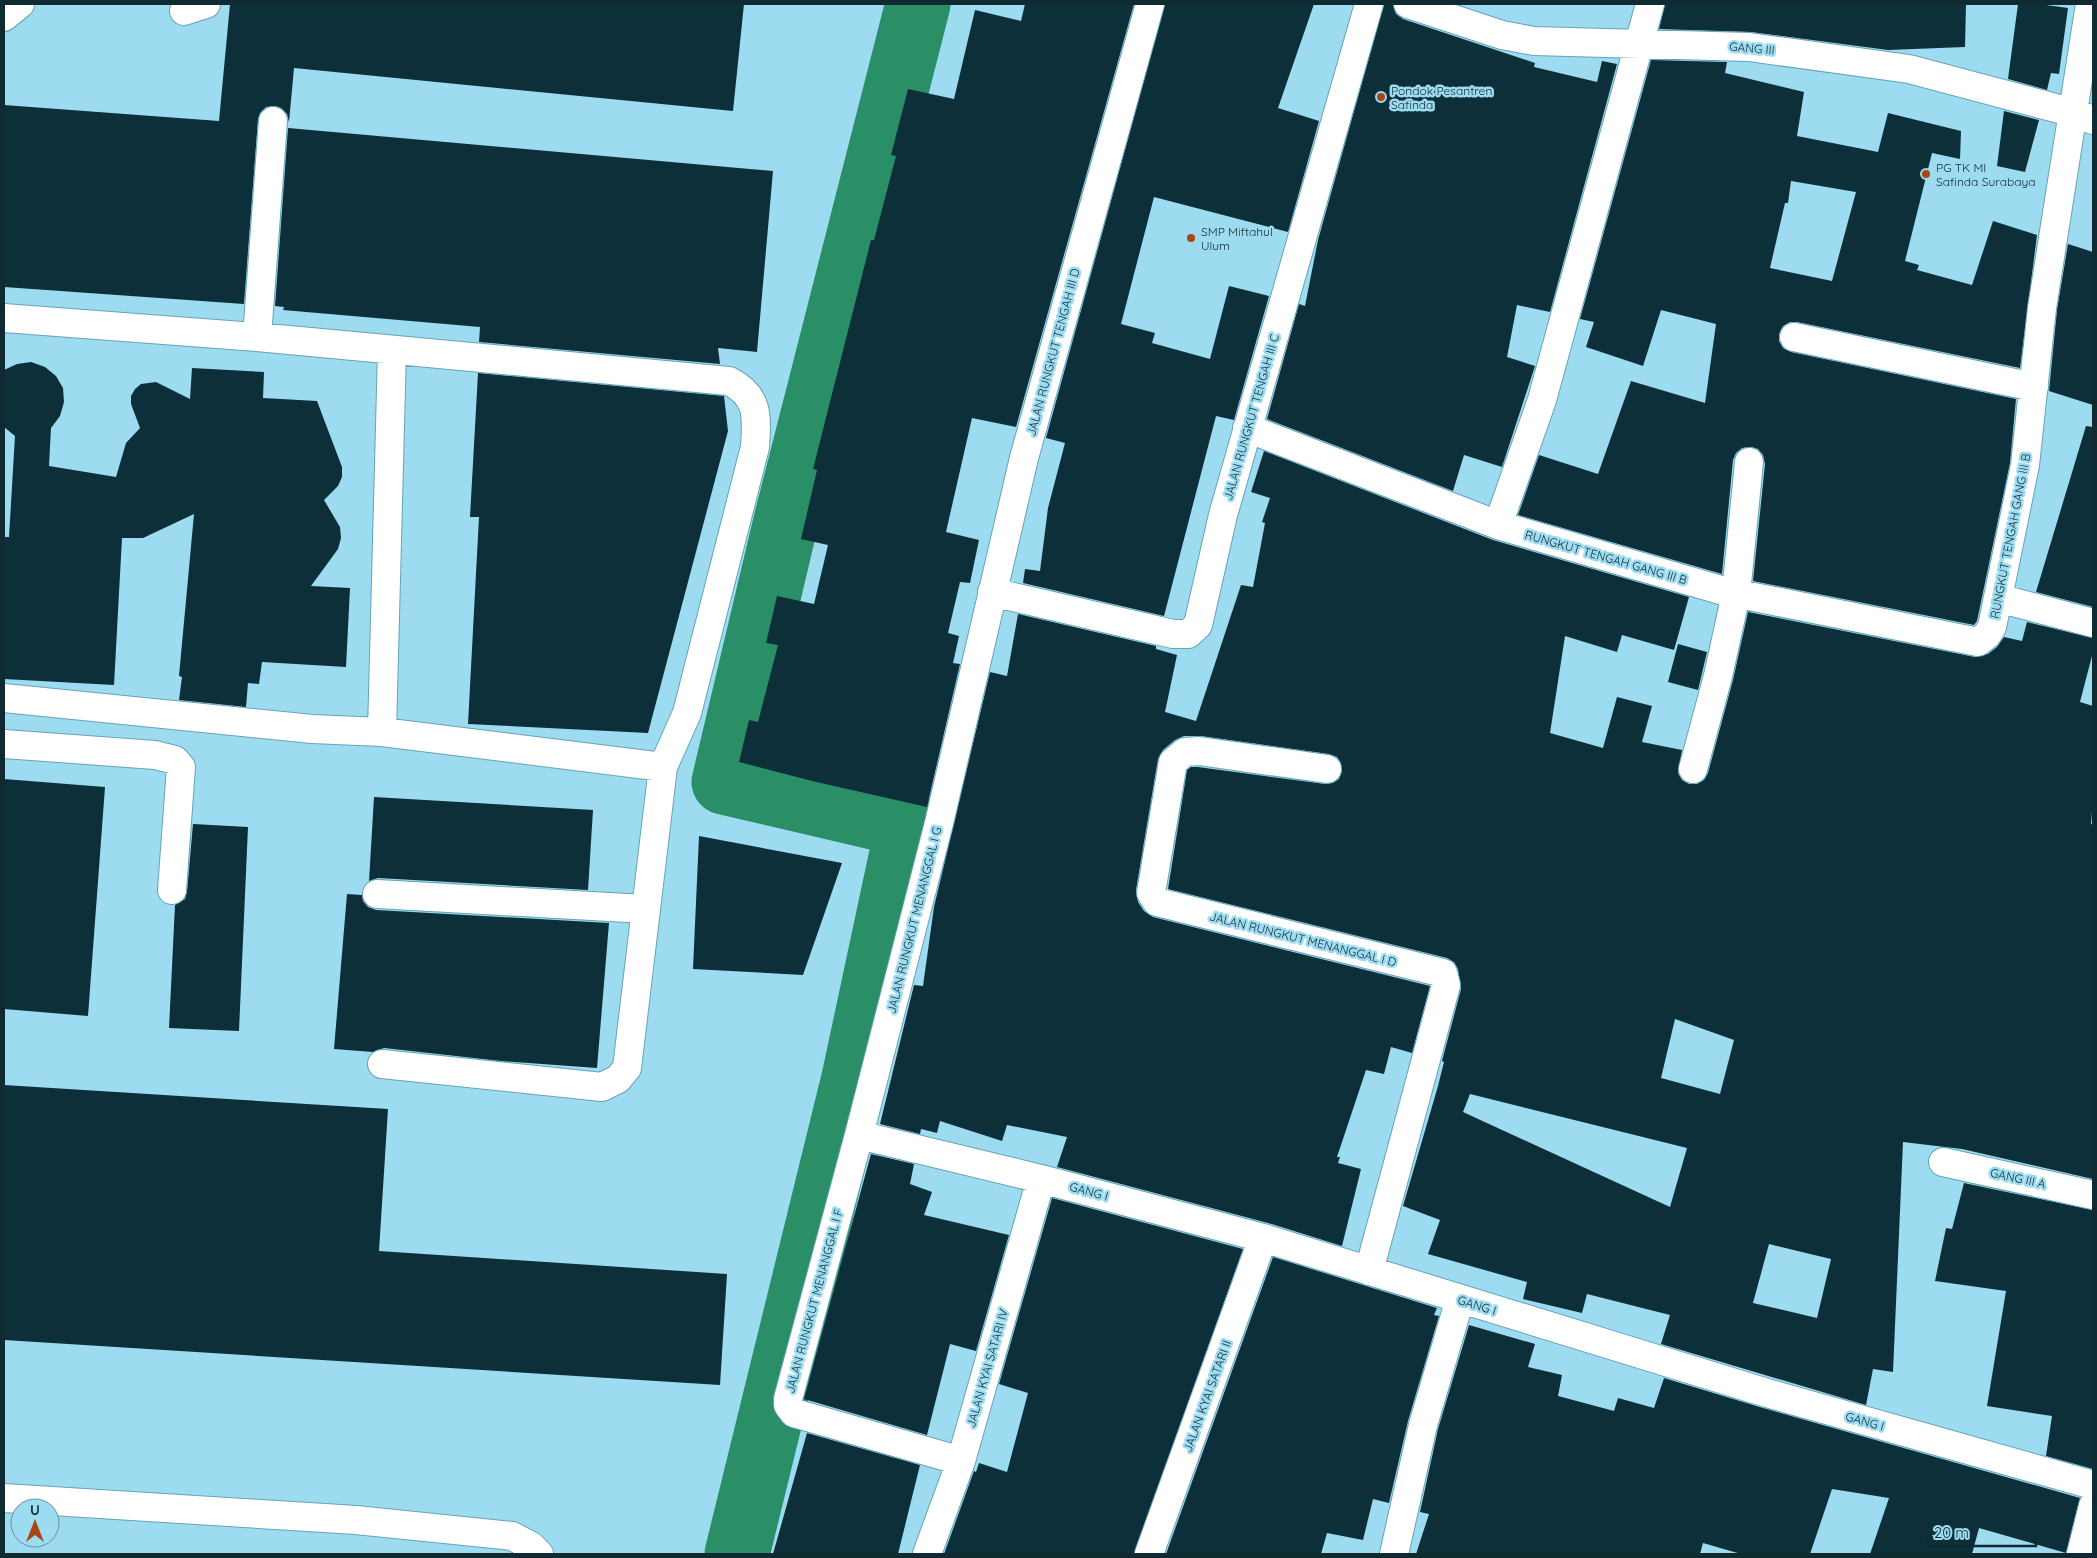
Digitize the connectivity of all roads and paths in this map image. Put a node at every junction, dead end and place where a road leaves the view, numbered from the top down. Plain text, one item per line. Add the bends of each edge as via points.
1 (20, 4) edge
2 (1150, 4) edge
3 (1369, 4) edge
4 (1408, 4) edge
5 (1650, 4) edge
6 (2090, 4) edge
7 (4, 17) edge
8 (1640, 43) junction
9 (2084, 117) edge
10 (273, 121) dead end
11 (4, 318) edge
12 (256, 337) junction
13 (1794, 337) dead end
14 (392, 350) junction
15 (2034, 387) junction
16 (1247, 428) junction
17 (1750, 462) dead end
18 (1498, 525) junction
19 (992, 592) junction
20 (1736, 594) junction
21 (1998, 598) junction
22 (2093, 623) edge
23 (4, 698) edge
24 (967, 703) joint
25 (382, 732) junction
26 (4, 744) edge
27 (663, 767) junction
28 (1327, 768) dead end
29 (1693, 768) dead end
30 (172, 890) dead end
31 (377, 894) dead end
32 (645, 909) junction
33 (382, 1064) dead end
34 (859, 1135) junction
35 (1943, 1162) dead end
36 (1041, 1179) junction
37 (2093, 1195) edge
38 (1263, 1238) junction
39 (1369, 1271) junction
40 (1460, 1299) junction
41 (960, 1461) junction
42 (2093, 1485) edge
43 (4, 1498) edge
44 (2093, 1506) edge
45 (539, 1554) edge
46 (927, 1554) edge
47 (1150, 1554) edge
48 (1394, 1554) edge
49 (2081, 1554) edge

1 - 7 street
2 - 19 street, JALAN RUNGKUT TENGAH III D via 1024,458
3 - 16 street, JALAN RUNGKUT TENGAH III C
4 - 8 street, GANG III via 1502,35 1534,41
5 - 8 street
6 - 9 street, RUNGKUT TENGAH GANG III B
8 - 9 street, GANG III via 1749,47 1909,69
8 - 18 street via 1542,400
9 - 15 street, RUNGKUT TENGAH GANG III B via 2042,308
10 - 12 street
11 - 12 street
12 - 14 street
13 - 15 street
14 - 25 street
14 - 27 street via 729,381 748,395 754,405 755,447 687,713
15 - 21 street, RUNGKUT TENGAH GANG III B via 2025,465
16 - 18 street, RUNGKUT TENGAH GANG III B
16 - 19 street, JALAN RUNGKUT TENGAH III C via 1198,625 1188,634 1174,634
17 - 20 street
18 - 20 street, RUNGKUT TENGAH GANG III B
19 - 24 street, JALAN RUNGKUT TENGAH III D
20 - 21 street, RUNGKUT TENGAH GANG III B via 1978,642 1992,626
20 - 29 street
21 - 22 street
23 - 25 street via 312,729
24 - 34 street, JALAN RUNGKUT MENANGGAL I G
25 - 27 street
26 - 30 street via 155,755 174,760 180,767
27 - 32 street
28 - 39 street, JALAN RUNGKUT MENANGGAL I D via 1199,751 1185,752 1174,762 1151,893 1157,902 1443,974 1446,985
31 - 32 street
32 - 33 street via 627,1068 618,1079 602,1087
34 - 36 street, GANG I
34 - 41 street, JALAN RUNGKUT MENANGGAL I F via 788,1405 794,1413
35 - 37 street, GANG III A
36 - 38 street, GANG I
36 - 41 street, JALAN KYAI SATARI IV
38 - 39 street, GANG I
38 - 47 street, JALAN KYAI SATARI II
39 - 40 street, GANG I
40 - 42 street, GANG I via 1767,1393
40 - 48 street via 1423,1425
41 - 46 street, JALAN KYAI SATARI IV
43 - 45 street via 356,1520 512,1536
44 - 49 street

